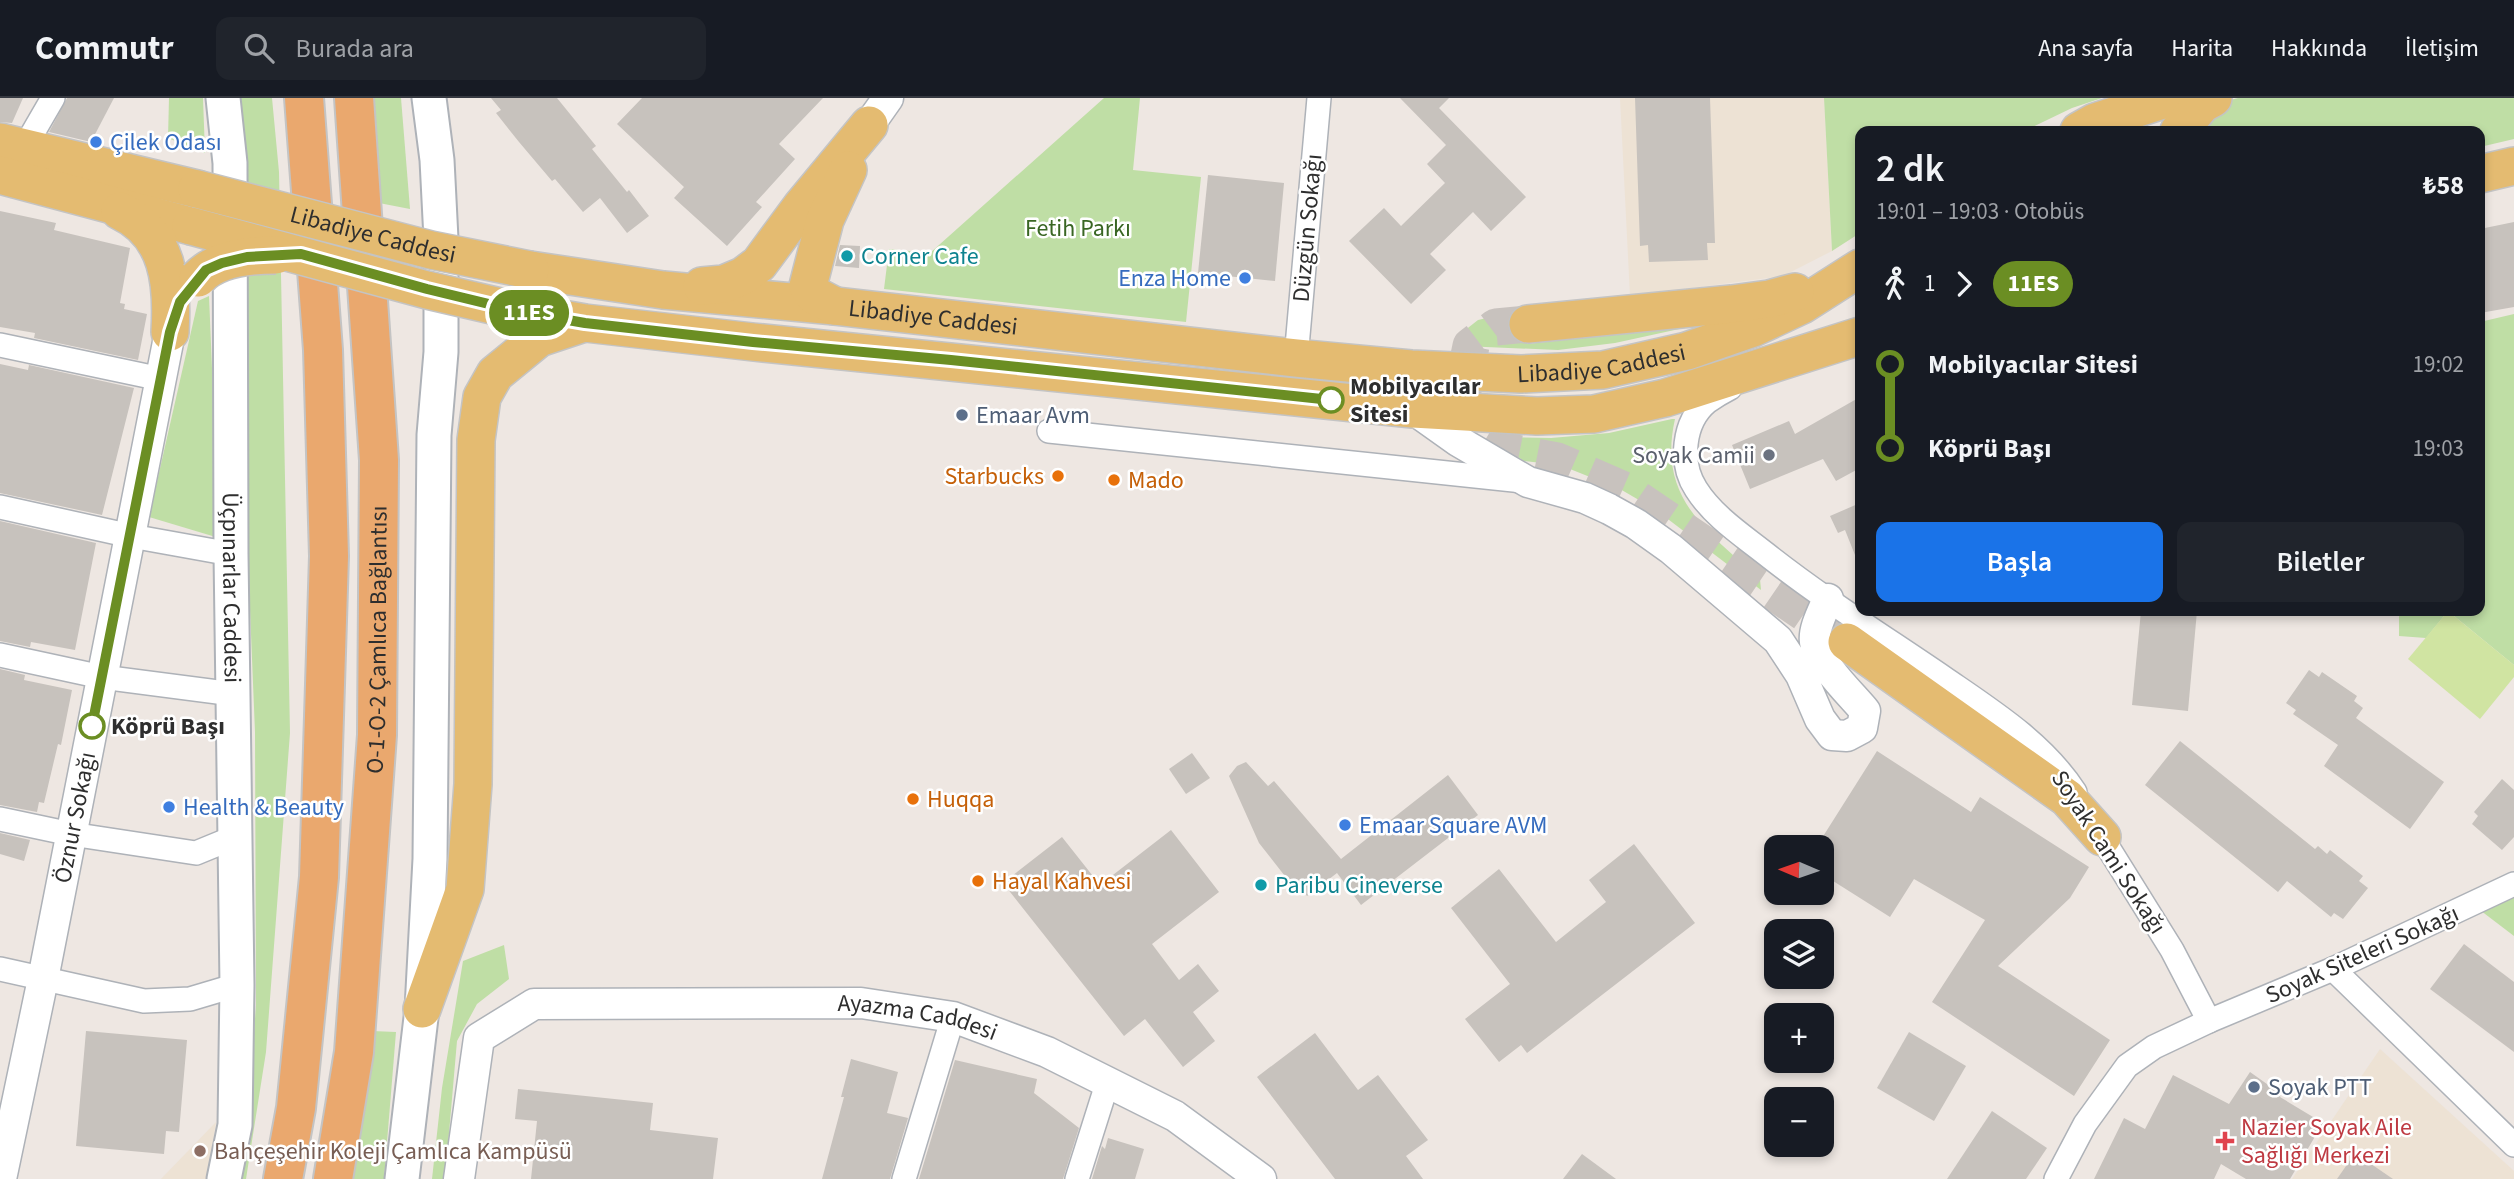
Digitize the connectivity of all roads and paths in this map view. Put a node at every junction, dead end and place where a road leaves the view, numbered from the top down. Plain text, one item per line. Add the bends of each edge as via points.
1 (53, 98) edge
2 (223, 98) edge
3 (304, 98) edge
4 (354, 98) edge
5 (429, 98) edge
6 (1319, 98) edge
7 (2169, 98) edge
8 (2213, 98) edge
9 (879, 111) edge
10 (2088, 126) edge
11 (2183, 126) edge
12 (12, 145) edge
13 (2514, 166) edge
14 (2485, 173) edge
15 (0, 175) edge
16 (100, 201) junction
17 (801, 207) junction
18 (301, 254) junction
19 (1850, 274) edge
20 (663, 290) junction
21 (792, 316) junction
22 (585, 323) junction
23 (1528, 324) tunnel mouth
24 (170, 332) junction
25 (1855, 338) edge
26 (0, 345) edge
27 (1296, 358) junction
28 (1763, 366) junction
29 (161, 379) junction
30 (1413, 408) junction
31 (1049, 431) dead end
32 (1528, 482) junction
33 (0, 507) edge
34 (131, 536) junction
35 (231, 554) junction
36 (1828, 599) junction
37 (1847, 642) tunnel mouth
38 (0, 655) edge
39 (102, 677) junction
40 (233, 694) junction
41 (0, 819) edge
42 (71, 835) junction
43 (235, 837) junction
44 (2102, 837) junction
45 (2514, 884) edge
46 (0, 969) edge
47 (2333, 969) junction
48 (43, 979) junction
49 (237, 985) junction
50 (422, 1009) junction
51 (953, 1017) junction
52 (2209, 1021) junction
53 (1108, 1081) junction
54 (2514, 1145) edge
55 (1256, 1177) edge
56 (1, 1179) edge
57 (224, 1179) edge
58 (283, 1179) edge
59 (333, 1179) edge
60 (402, 1179) edge
61 (459, 1179) edge
62 (904, 1179) edge
63 (1077, 1179) edge
64 (2056, 1179) edge

1 - 12 street
2 - 35 main road, Üçpınarlar Caddesi via 230,163
3 - 58 highway, O-1-O-2 Çamlıca Bağlantısı via 323,350 329,556 319,877 296,1108
4 - 59 highway, O-1-O-2 Çamlıca Bağlantısı via 379,460 377,735 354,1052
5 - 50 main road via 441,239 441,352 434,435 430,859
6 - 27 street, Düzgün Sokağı
7 - 10 main road
8 - 11 main road
9 - 17 main road
9 - 21 main road via 825,220
12 - 20 main road, Libadiye Caddesi, bridge via 431,250
13 - 14 main road
15 - 16 main road, Libadiye Caddesi
16 - 18 main road, Libadiye Caddesi, bridge
16 - 24 main road via 146,228 161,249 172,300
17 - 20 main road via 759,264 743,276 724,284
17 - 21 main road via 784,249
18 - 22 main road, Libadiye Caddesi, bridge via 427,289
18 - 24 main road, bridge via 247,257 206,270 180,302
19 - 23 main road via 1769,299
19 - 27 main road, Libadiye Caddesi via 1802,305 1722,340 1603,370 1521,374
20 - 21 main road, Libadiye Caddesi
21 - 22 main road, Libadiye Caddesi
21 - 27 main road, Libadiye Caddesi
21 - 30 main road, Libadiye Caddesi
22 - 50 main road via 539,338 495,374 482,397 476,440 473,784 465,889
24 - 29 street, Öznur Sokağı
25 - 28 main road, Libadiye Caddesi
26 - 29 street
28 - 30 main road, Libadiye Caddesi via 1665,398 1594,414 1537,416
28 - 36 street, Soyak Cami Sokağı via 1706,403 1695,417 1688,433 1688,471 1696,489 1719,515
29 - 34 street, Öznur Sokağı
30 - 32 street
31 - 32 street
32 - 36 street via 1609,509 1671,549 1777,640 1801,675 1820,719 1832,735 1847,736 1862,728 1865,711 1823,661 1815,642
33 - 34 street
34 - 35 street
34 - 39 street, Öznur Sokağı
35 - 40 main road, Üçpınarlar Caddesi
36 - 44 street, Soyak Cami Sokağı via 1996,713 2039,749 2073,789
37 - 44 main road via 2067,798
38 - 39 street
39 - 40 street
39 - 42 street, Öznur Sokağı
40 - 43 main road, Üçpınarlar Caddesi
41 - 42 street
42 - 43 street via 196,852
42 - 48 street, Öznur Sokağı
43 - 49 main road, Üçpınarlar Caddesi
44 - 52 street, Soyak Cami Sokağı via 2172,950
45 - 47 street, Soyak Siteleri Sokağı
46 - 48 street
47 - 52 street, Soyak Siteleri Sokağı
47 - 54 street
48 - 49 street via 144,1001 190,999
48 - 56 street, Öznur Sokağı
49 - 57 main road, Üçpınarlar Caddesi via 235,1125
50 - 60 main road
51 - 53 street, Ayazma Caddesi via 1047,1052
51 - 61 street, Ayazma Caddesi via 862,1003 534,1004 479,1038
51 - 62 street
52 - 64 street via 2154,1047 2127,1066 2085,1124
53 - 55 street, Ayazma Caddesi via 1175,1116
53 - 63 street

